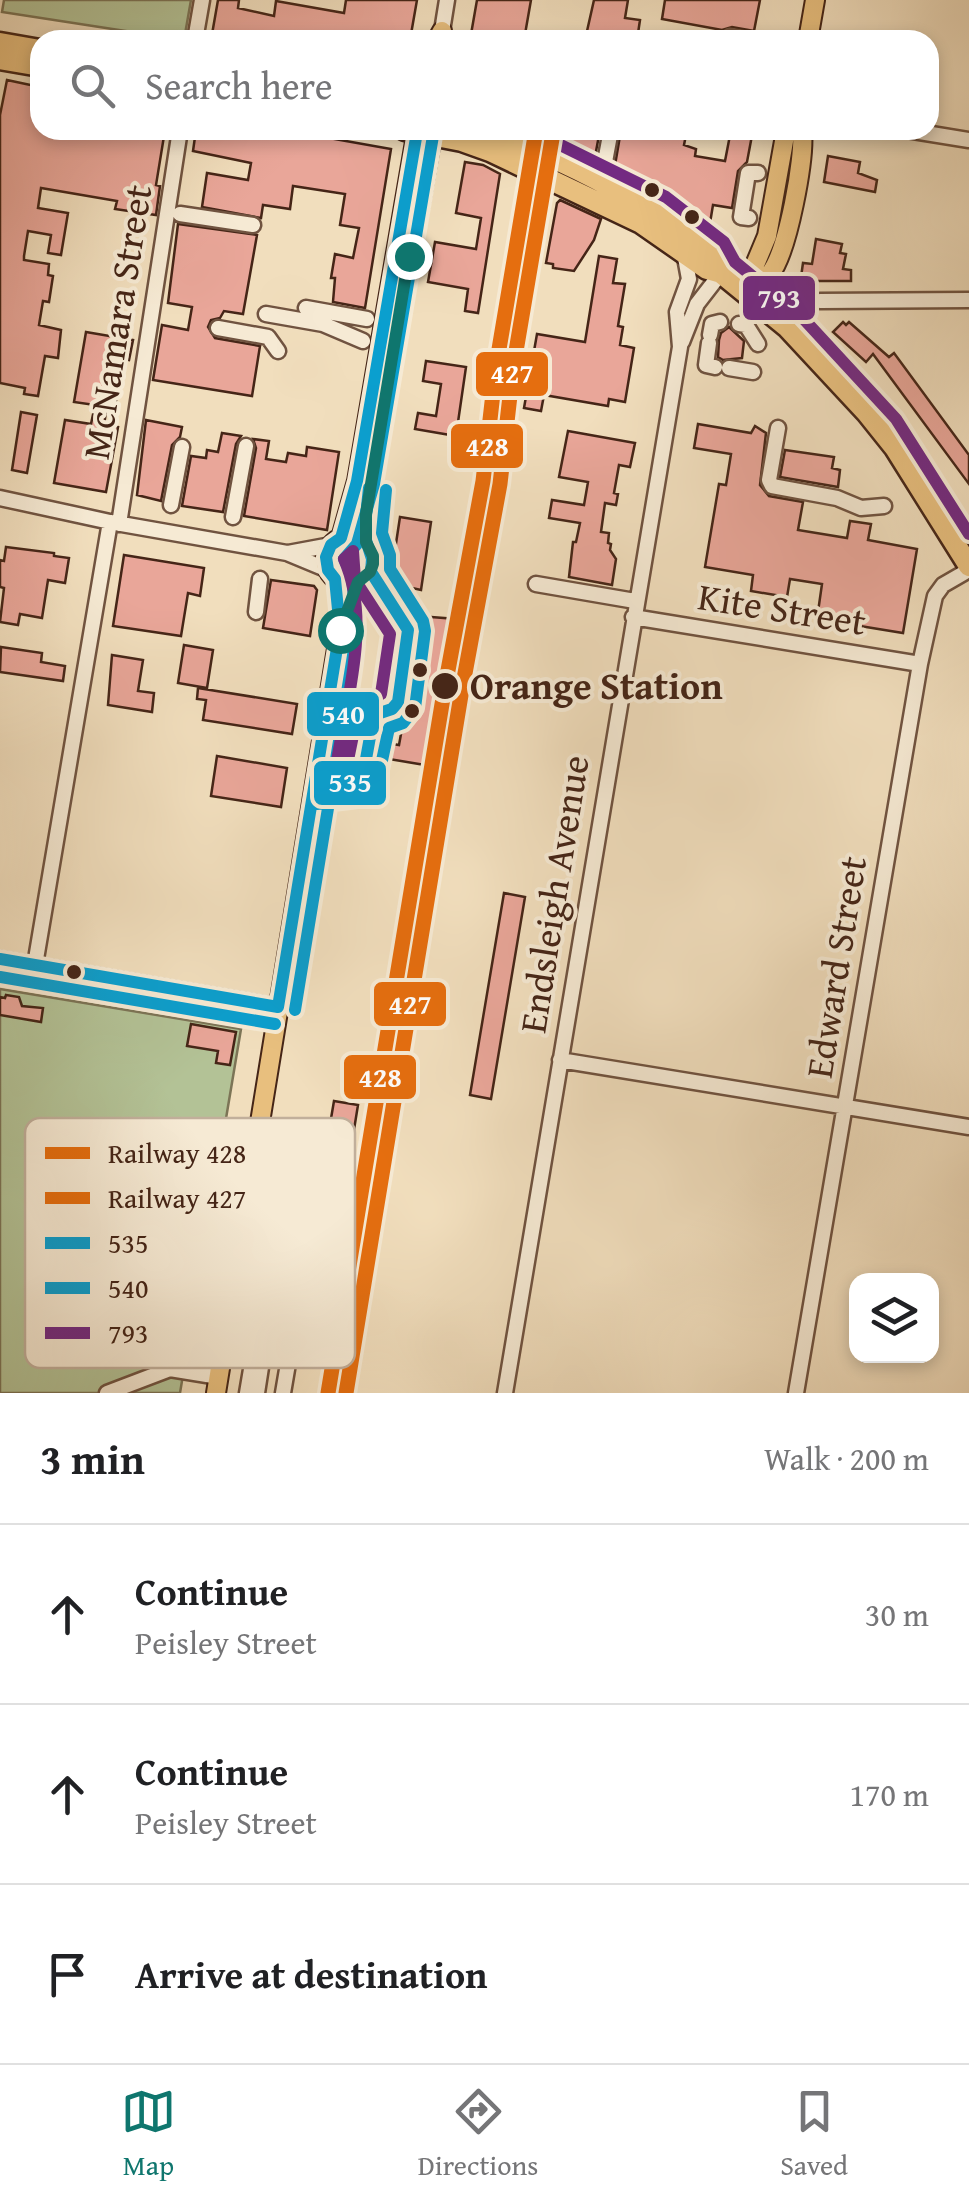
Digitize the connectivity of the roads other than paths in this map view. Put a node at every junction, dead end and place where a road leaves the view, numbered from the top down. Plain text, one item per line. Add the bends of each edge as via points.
1 (202, 0) edge
2 (447, 0) edge
3 (816, 0) edge
4 (197, 30) edge
5 (442, 30) edge
6 (810, 30) edge
7 (0, 42) edge
8 (30, 48) edge
9 (0, 59) edge
10 (30, 64) edge
11 (939, 135) edge
12 (178, 140) edge
13 (420, 140) edge
14 (420, 140) edge
15 (457, 140) edge
16 (508, 140) edge
17 (609, 140) edge
18 (784, 140) edge
19 (801, 140) edge
20 (969, 140) edge
21 (604, 167) dead end
22 (758, 174) dead end
23 (180, 214) dead end
24 (749, 218) dead end
25 (253, 225) dead end
26 (684, 252) junction
27 (721, 273) junction
28 (744, 291) junction
29 (969, 300) edge
30 (820, 301) dead end
31 (306, 308) dead end
32 (266, 314) dead end
33 (366, 318) dead end
34 (720, 322) dead end
35 (739, 324) dead end
36 (218, 328) dead end
37 (362, 341) dead end
38 (758, 344) dead end
39 (680, 347) junction
40 (278, 351) dead end
41 (754, 372) dead end
42 (778, 428) dead end
43 (182, 446) dead end
44 (246, 446) dead end
45 (0, 501) edge
46 (172, 505) dead end
47 (884, 506) dead end
48 (233, 517) dead end
49 (114, 523) junction
50 (336, 542) junction
51 (366, 542) junction
52 (288, 553) junction
53 (969, 568) edge
54 (331, 574) junction
55 (364, 577) junction
56 (260, 578) dead end
57 (536, 584) dead end
58 (635, 601) junction
59 (256, 612) dead end
60 (633, 617) junction
61 (340, 630) junction
62 (920, 664) junction
63 (315, 786) junction
64 (0, 959) edge
65 (35, 965) junction
66 (278, 1006) junction
67 (560, 1060) junction
68 (846, 1107) junction
69 (260, 1118) edge
70 (969, 1127) edge
71 (254, 1368) edge
72 (259, 1368) edge
73 (288, 1368) edge
74 (217, 1386) edge
75 (107, 1393) edge
76 (238, 1393) edge
77 (247, 1393) edge
78 (257, 1393) edge
79 (284, 1393) edge
80 (505, 1393) edge
81 (796, 1393) edge

1 - 4 street
2 - 5 street
3 - 6 main road
7 - 8 highway
9 - 10 highway
11 - 20 street
12 - 49 street, McNamara Street
13 - 50 main road via 356,481
14 - 51 main road
15 - 26 highway via 641,223
16 - 27 highway via 657,212 716,258
17 - 21 street
18 - 28 main road via 767,236
19 - 28 main road via 781,257 767,278
22 - 24 street via 748,174 740,216
23 - 25 street
26 - 27 highway
26 - 39 street, Endsleigh Avenue via 689,279 677,312
27 - 28 highway
27 - 39 street, Endsleigh Avenue via 697,304
28 - 53 highway via 787,327 882,430
29 - 30 street
31 - 33 street
32 - 37 street via 323,324
34 - 41 street via 712,324 706,366
35 - 38 street
36 - 40 street via 268,337
39 - 58 street, Endsleigh Avenue
42 - 47 street via 772,486 861,508
43 - 46 street
44 - 48 street
45 - 49 street
49 - 52 street
49 - 65 street, McNamara Street
50 - 51 main road
50 - 52 street
50 - 54 main road via 326,557
51 - 55 main road via 373,556
52 - 54 street
53 - 62 street, Edward Street via 936,596
54 - 55 main road via 350,584
54 - 61 main road
55 - 61 main road
55 - 63 street via 408,630 398,702 374,715 362,781
56 - 59 street
57 - 58 street
58 - 60 street, Endsleigh Avenue
60 - 62 street, Kite Street
60 - 67 street, Endsleigh Avenue
61 - 63 main road
62 - 68 street, Edward Street
63 - 66 main road
64 - 65 street
65 - 66 street
66 - 69 main road
67 - 68 street
67 - 80 street, Endsleigh Avenue
68 - 70 street
68 - 81 street, Edward Street
71 - 77 street
72 - 78 street
73 - 79 street
74 - 75 street via 170,1369
74 - 76 street

